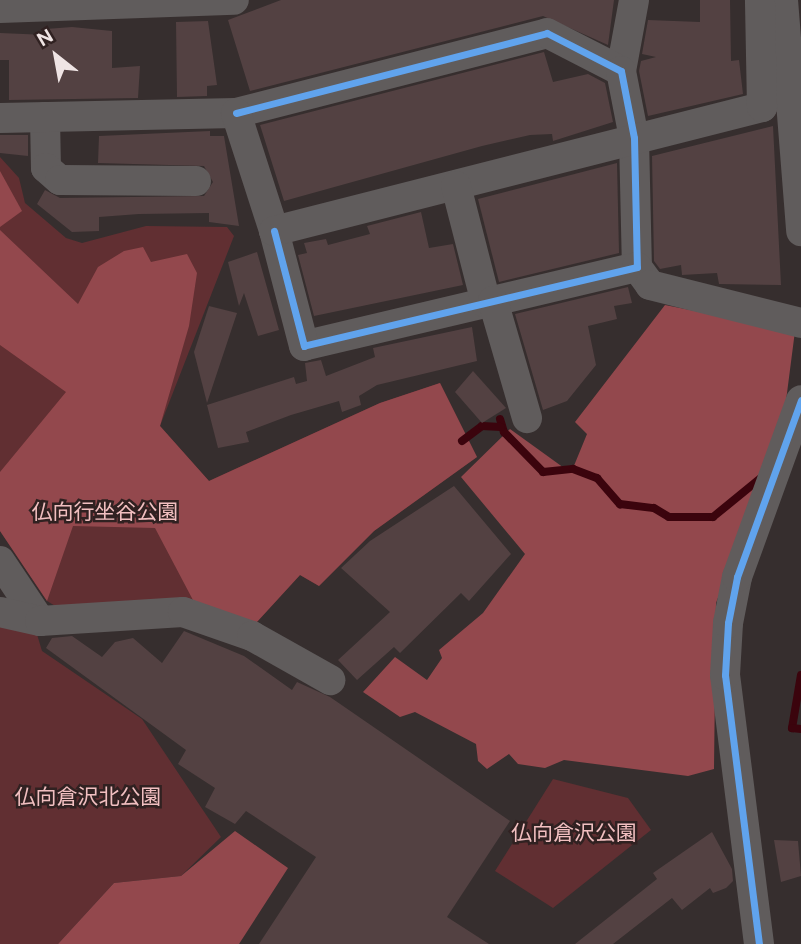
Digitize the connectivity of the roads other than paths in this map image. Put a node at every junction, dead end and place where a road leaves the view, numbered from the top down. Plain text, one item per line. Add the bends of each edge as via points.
1 (234, 0) edge
2 (634, 0) edge
3 (760, 0) edge
4 (783, 0) edge
5 (0, 8) edge
6 (621, 71) junction
7 (236, 113) junction
8 (45, 117) junction
9 (0, 118) edge
10 (634, 138) junction
11 (196, 181) dead end
12 (456, 186) junction
13 (274, 231) junction
14 (801, 231) edge
15 (637, 267) junction
16 (489, 302) junction
17 (801, 323) edge
18 (801, 400) edge
19 (527, 418) dead end
20 (0, 561) edge
21 (0, 612) edge
22 (40, 621) junction
23 (330, 680) dead end
24 (759, 944) edge

1 - 5 street
2 - 6 street
3 - 10 street via 762,107
4 - 14 street
6 - 7 street via 547,33
6 - 10 street
7 - 8 street
7 - 13 street
8 - 9 street
8 - 11 street via 46,168 60,180
10 - 12 street
10 - 15 street
12 - 13 street
12 - 16 street
13 - 16 street via 304,346
15 - 16 street
15 - 17 street via 650,285
16 - 19 street
18 - 24 street via 737,577 728,623 725,675
20 - 22 street
21 - 22 street
22 - 23 street via 183,612 252,636

